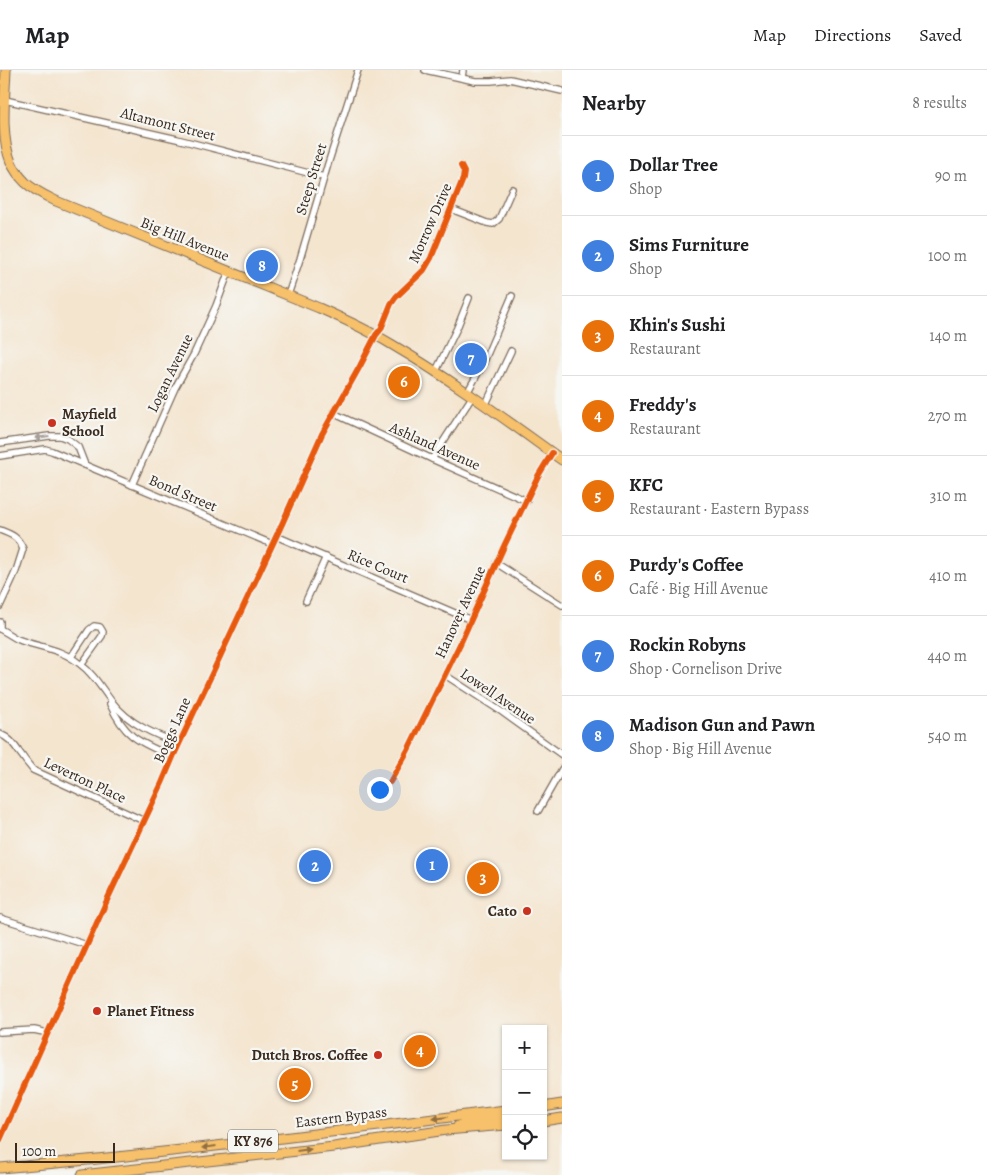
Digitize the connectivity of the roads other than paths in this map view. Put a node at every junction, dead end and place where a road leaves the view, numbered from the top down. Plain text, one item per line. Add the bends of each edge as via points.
1 (6, 70) edge
2 (358, 70) edge
3 (425, 70) edge
4 (464, 70) edge
5 (462, 78) junction
6 (562, 91) edge
7 (5, 100) junction
8 (461, 166) dead end
9 (324, 177) junction
10 (512, 189) dead end
11 (451, 208) junction
12 (229, 271) junction
13 (288, 295) junction
14 (512, 296) dead end
15 (469, 298) dead end
16 (376, 335) junction
17 (511, 351) dead end
18 (436, 371) junction
19 (470, 395) junction
20 (485, 406) junction
21 (333, 413) junction
22 (0, 443) edge
23 (0, 456) edge
24 (559, 456) edge
25 (432, 459) junction
26 (85, 465) junction
27 (132, 485) junction
28 (527, 501) junction
29 (0, 530) edge
30 (276, 536) junction
31 (272, 544) junction
32 (326, 557) junction
33 (496, 563) junction
34 (306, 601) dead end
35 (562, 605) edge
36 (0, 606) edge
37 (470, 620) junction
38 (0, 622) edge
39 (0, 629) edge
40 (71, 657) junction
41 (82, 664) junction
42 (445, 675) junction
43 (108, 697) junction
44 (0, 734) edge
45 (179, 744) junction
46 (562, 755) edge
47 (173, 757) junction
48 (562, 769) edge
49 (390, 782) dead end
50 (538, 811) dead end
51 (144, 821) junction
52 (0, 918) edge
53 (87, 945) junction
54 (0, 1032) edge
55 (48, 1033) junction
56 (562, 1104) edge
57 (547, 1106) edge
58 (502, 1110) edge
59 (502, 1118) edge
60 (562, 1118) edge
61 (547, 1120) edge
62 (502, 1125) edge
63 (446, 1130) junction
64 (0, 1140) edge
65 (0, 1168) edge
66 (82, 1175) edge

1 - 7 main road, Big Hill Avenue
2 - 9 street, Steep Street
3 - 5 street
4 - 5 street
5 - 6 street via 484,82 510,79
7 - 9 street, Altamont Street
7 - 12 main road, Big Hill Avenue via 5,140 10,161 27,184 56,201
8 - 11 street, Morrow Drive via 464,175
9 - 13 street, Steep Street
10 - 11 street via 500,217 493,224
11 - 16 street, Morrow Drive via 427,266 394,300
12 - 13 main road, Big Hill Avenue
12 - 27 street, Logan Avenue via 216,306
13 - 16 main road, Big Hill Avenue
14 - 19 street
15 - 18 street
16 - 18 main road, Big Hill Avenue
16 - 21 street, Boggs Lane
17 - 20 street
18 - 19 main road, Big Hill Avenue
19 - 20 main road, Big Hill Avenue
19 - 25 street
20 - 24 main road, Big Hill Avenue
21 - 25 street, Ashland Avenue
21 - 30 street, Boggs Lane
26 -> 22 street via 75,444 60,436
23 - 26 street, Bond Street via 45,449
24 - 28 street, Hanover Avenue via 538,476
25 - 28 street, Ashland Avenue
26 - 27 street, Bond Street
27 - 31 street, Bond Street
28 - 33 street, Hanover Avenue
29 - 36 street via 18,538 23,550
30 - 31 street, Boggs Lane
30 - 32 street, Rice Court
31 - 45 street, Boggs Lane
32 - 34 street
32 - 37 street, Rice Court
33 - 35 street
33 - 37 street, Hanover Avenue
37 - 42 street, Hanover Avenue
38 - 39 street
39 - 40 street via 16,638
40 - 41 street
40 - 41 street via 89,630 98,626 102,636
41 - 43 street
42 - 46 street, Lowell Avenue
42 - 49 street, Hanover Avenue
43 - 45 street via 131,721
43 - 47 street via 129,734
44 - 51 street, Leverton Place via 13,742 33,770
45 - 47 street, Boggs Lane
47 - 51 street, Boggs Lane
48 - 50 street
51 - 53 street, Boggs Lane
52 - 53 street
53 - 55 street, Boggs Lane
54 - 55 street via 34,1030
55 - 64 street, Boggs Lane
56 - 57 main road
58 -> 65 main road, Eastern Bypass / KY 876
59 - 63 main road via 470,1122
60 - 61 main road
62 - 63 main road, Eastern Bypass / KY 876
66 -> 63 main road, Eastern Bypass / KY 876

